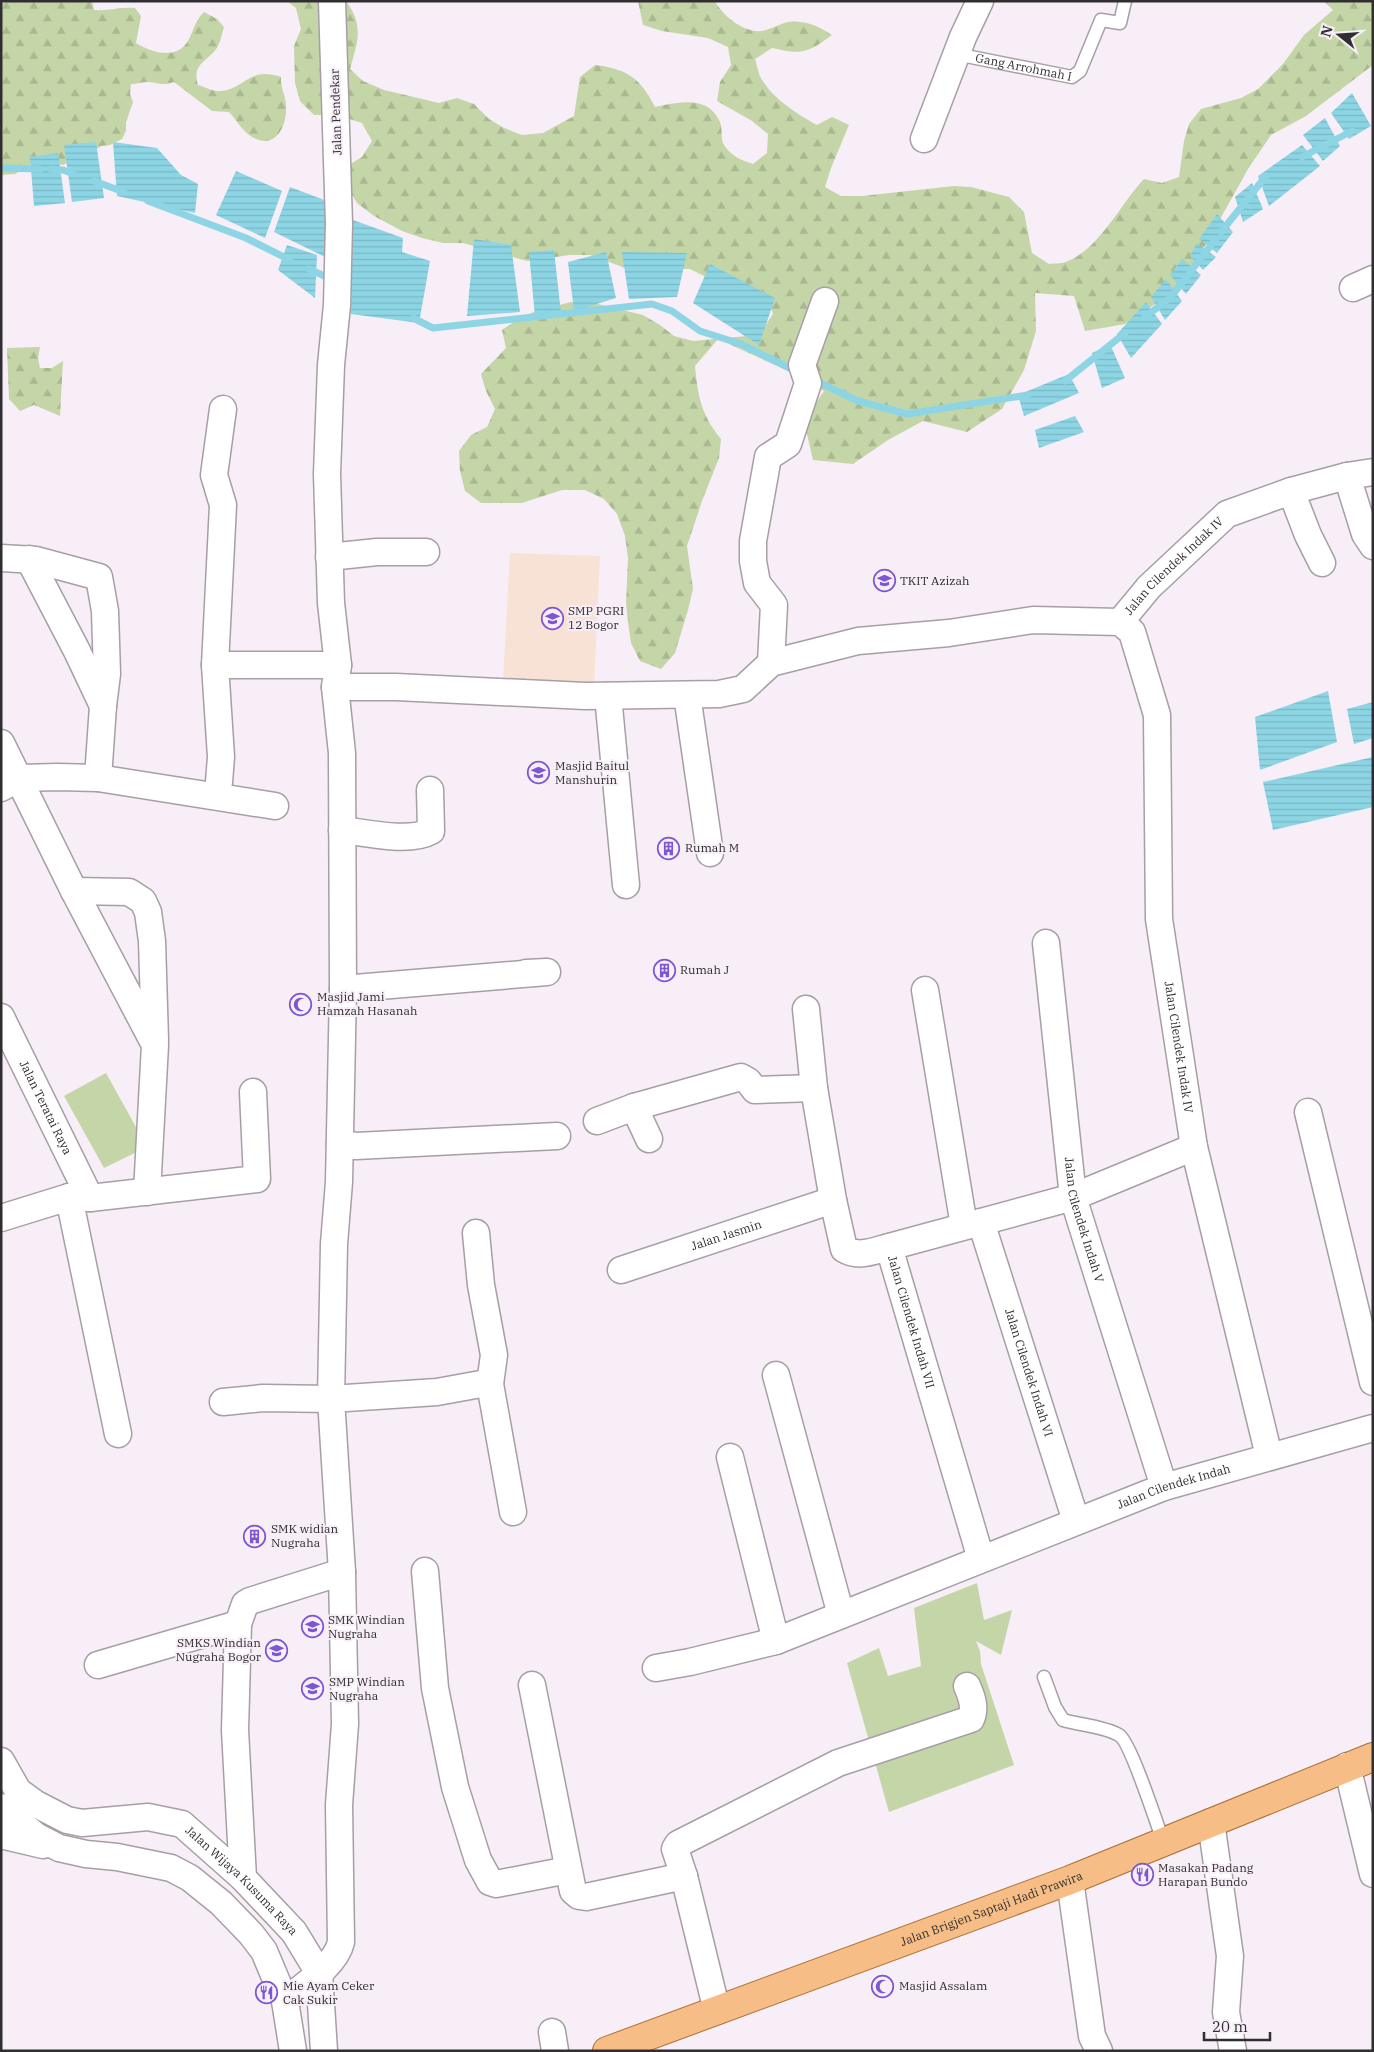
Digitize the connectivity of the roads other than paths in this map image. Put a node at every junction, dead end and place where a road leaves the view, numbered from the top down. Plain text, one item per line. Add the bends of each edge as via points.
1 (332, 1) edge
2 (980, 1) edge
3 (1125, 1) edge
4 (956, 54) junction
5 (924, 139) dead end
6 (825, 301) dead end
7 (223, 409) dead end
8 (1373, 472) edge
9 (1347, 476) junction
10 (1291, 491) junction
11 (1373, 546) edge
12 (426, 552) dead end
13 (329, 556) junction
14 (1, 558) edge
15 (29, 559) junction
16 (1322, 563) dead end
17 (1126, 627) junction
18 (771, 663) junction
19 (215, 665) junction
20 (337, 676) junction
21 (687, 695) junction
22 (608, 696) junction
23 (103, 706) junction
24 (1, 743) edge
25 (98, 778) junction
26 (219, 782) dead end
27 (10, 783) edge
28 (430, 790) dead end
29 (275, 806) dead end
30 (342, 830) junction
31 (710, 853) dead end
32 (626, 885) dead end
33 (74, 891) junction
34 (1046, 944) dead end
35 (547, 972) dead end
36 (344, 989) junction
37 (925, 990) dead end
38 (806, 1009) dead end
39 (1, 1017) edge
40 (156, 1045) junction
41 (814, 1088) junction
42 (253, 1092) dead end
43 (634, 1107) junction
44 (1308, 1112) dead end
45 (596, 1121) dead end
46 (557, 1136) dead end
47 (649, 1139) dead end
48 (340, 1144) junction
49 (1194, 1147) junction
50 (147, 1192) junction
51 (80, 1197) junction
52 (1073, 1197) junction
53 (833, 1200) junction
54 (1, 1218) edge
55 (973, 1224) junction
56 (476, 1233) dead end
57 (889, 1247) junction
58 (620, 1270) dead end
59 (776, 1375) dead end
60 (1373, 1382) edge
61 (490, 1384) junction
62 (331, 1400) junction
63 (223, 1402) dead end
64 (1373, 1428) edge
65 (118, 1434) dead end
66 (1269, 1456) junction
67 (730, 1457) dead end
68 (1164, 1487) junction
69 (513, 1512) dead end
70 (1076, 1521) junction
71 (981, 1559) junction
72 (425, 1571) dead end
73 (342, 1572) junction
74 (841, 1615) junction
75 (238, 1624) junction
76 (776, 1641) junction
77 (98, 1665) dead end
78 (656, 1668) dead end
79 (1044, 1677) dead end
80 (532, 1684) dead end
81 (967, 1686) dead end
82 (1373, 1757) edge
83 (1, 1761) edge
84 (1348, 1766) junction
85 (1, 1807) edge
86 (74, 1821) junction
87 (1211, 1822) junction
88 (182, 1824) junction
89 (1, 1835) edge
90 (1163, 1841) junction
91 (68, 1850) junction
92 (171, 1868) junction
93 (568, 1870) junction
94 (1373, 1874) edge
95 (684, 1876) junction
96 (243, 1878) junction
97 (1070, 1880) junction
98 (320, 1973) junction
99 (285, 2001) junction
100 (717, 2011) junction
101 (293, 2051) edge
102 (324, 2051) edge
103 (607, 2051) edge
104 (1098, 2051) edge
105 (1233, 2051) edge

1 - 13 street, Jalan Pendekar via 339,224 328,429
2 - 4 street
3 - 4 lane, Gang Arrohmah I via 1120,24 1101,20 1080,71 1072,77
4 - 5 street
6 - 18 street via 788,444 768,458 753,541 757,583 774,605
7 - 19 street via 214,475 223,504
8 - 9 street, Jalan Cilendek Indak IV
9 - 10 street, Jalan Cilendek Indak IV
9 - 11 street via 1365,534
10 - 16 street
10 - 17 street, Jalan Cilendek Indak IV via 1227,514 1149,587
12 - 13 street
13 - 20 street, Jalan Pendekar
14 - 15 street
15 - 23 street
15 - 23 street via 99,577 105,612 107,674
17 - 18 street via 1033,620 949,633 858,641
17 - 49 street, Jalan Cilendek Indak IV via 1157,715 1159,919
18 - 21 street via 743,688 719,694
19 - 20 street
19 - 26 street via 221,758
20 - 22 street via 396,687
20 - 30 street, Jalan Pendekar
21 - 22 street
21 - 31 street
22 - 32 street
23 - 25 street
24 - 27 street
25 - 27 street via 57,777
25 - 29 street
27 - 33 street
28 - 30 street via 432,832 423,836 396,836
30 - 36 street, Jalan Pendekar
33 - 40 street
33 - 40 street via 129,892 143,901 152,941
34 - 52 street, Jalan Cilendek Indah V
35 - 36 street
36 - 48 street, Jalan Pendekar
37 - 55 street, Jalan Cilendek Indah VI
38 - 41 street, Jalan Cilendek Indah VII
39 - 51 street, Jalan Teratai Raya
40 - 50 street
41 - 43 street via 755,1090 748,1080 741,1077
41 - 53 street, Jalan Cilendek Indah VII
42 - 50 street via 257,1179
43 - 45 street
43 - 47 street
44 - 60 street
46 - 48 street via 356,1146
48 - 62 street, Jalan Pendekar
49 - 52 street
49 - 66 street, Jalan Cilendek Indak IV
50 - 51 street
51 - 54 street
51 - 65 street, Jalan Teratai Raya
52 - 55 street
52 - 68 street, Jalan Cilendek Indah V
53 - 57 street, Jalan Cilendek Indah VII via 844,1249 859,1255
53 - 58 street, Jalan Jasmin
55 - 57 street
55 - 70 street, Jalan Cilendek Indah VI
56 - 61 street via 481,1285 494,1355
57 - 71 street, Jalan Cilendek Indah VII
59 - 74 street
61 - 62 street via 437,1392
61 - 69 street
62 - 63 street via 263,1398
62 - 73 street, Jalan Pendekar
64 - 66 street, Jalan Cilendek Indah
66 - 68 street, Jalan Cilendek Indah
67 - 76 street
68 - 70 street, Jalan Cilendek Indah
70 - 71 street, Jalan Cilendek Indah
71 - 74 street, Jalan Cilendek Indah
72 - 93 street via 435,1688 455,1787 478,1860 490,1882 496,1884
73 - 75 street via 250,1601 245,1604
73 - 98 street, Jalan Pendekar via 345,1724 339,1805 341,1942 340,1949
74 - 76 street, Jalan Cilendek Indah
75 - 77 street
75 - 96 street via 235,1730
76 - 78 street, Jalan Cilendek Indah
79 - 90 lane via 1063,1720 1103,1728 1121,1736
80 - 93 street
81 - 95 street via 973,1703 970,1719 838,1763 678,1844 675,1849
82 - 84 main road, Jalan Brigjen Saptaji Hadi Prawira
83 - 86 street, Jalan Wijaya Kusuma Raya via 18,1791 36,1804
84 - 87 main road, Jalan Brigjen Saptaji Hadi Prawira
84 - 94 street
85 - 91 street via 36,1836
86 - 88 street, Jalan Wijaya Kusuma Raya via 148,1817
86 - 91 street
87 - 90 main road, Jalan Brigjen Saptaji Hadi Prawira
87 - 105 street via 1230,1956 1226,2012
88 - 92 street
88 - 96 street, Jalan Wijaya Kusuma Raya
89 - 91 street
90 - 97 main road, Jalan Brigjen Saptaji Hadi Prawira
91 - 92 street
92 - 99 street via 190,1878 221,1903 251,1934 264,1951
93 - 95 street via 573,1891 586,1897
95 - 100 street
96 - 98 street, Jalan Wijaya Kusuma Raya via 294,1932
97 - 100 main road, Jalan Brigjen Saptaji Hadi Prawira
97 - 104 street via 1092,2036
98 - 99 street, Jalan Pendekar
98 - 102 street, Jalan Wijaya Kusuma Raya
99 - 101 street
100 - 103 main road, Jalan Brigjen Saptaji Hadi Prawira

